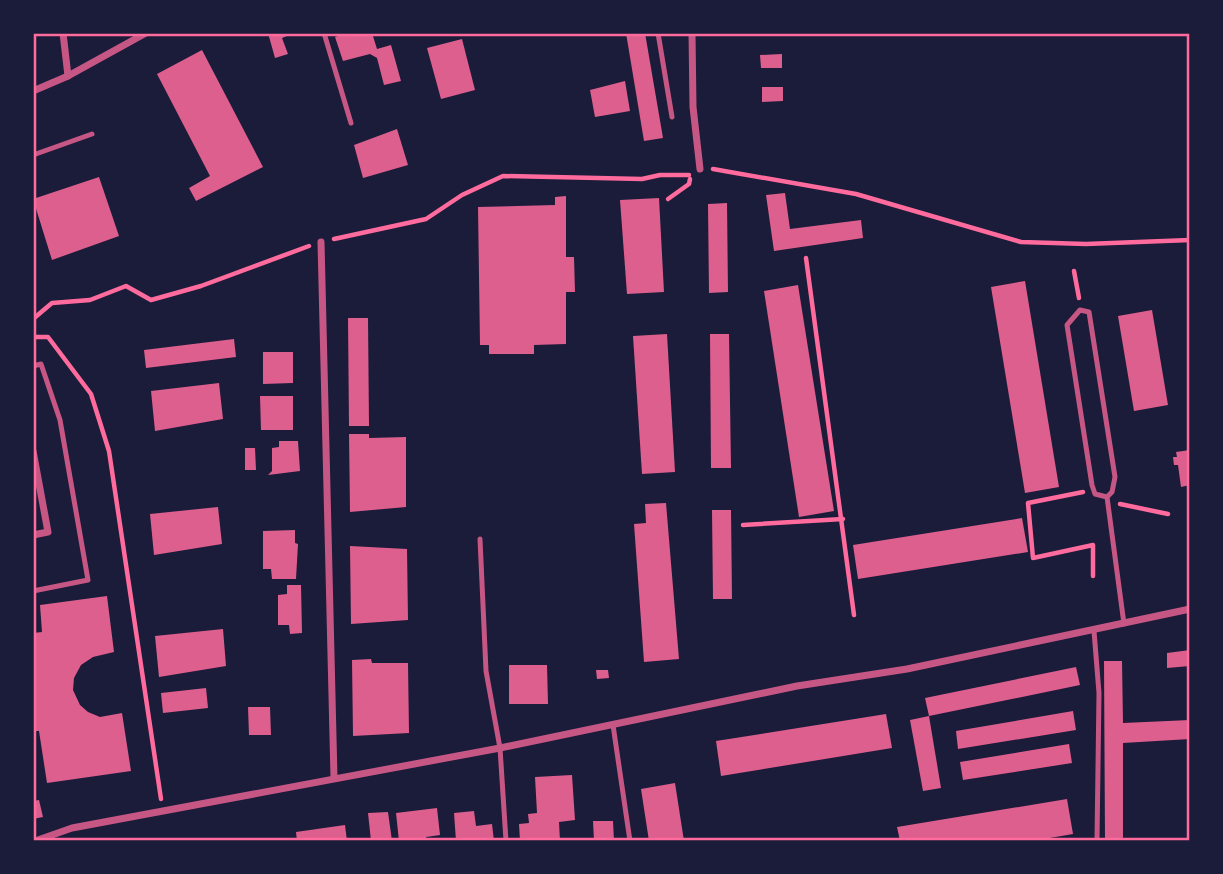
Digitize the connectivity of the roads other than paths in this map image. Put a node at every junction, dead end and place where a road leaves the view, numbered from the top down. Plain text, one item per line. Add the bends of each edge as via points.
1 (63, 33) edge
2 (146, 33) edge
3 (324, 33) edge
4 (658, 33) edge
5 (692, 33) edge
6 (68, 76) junction
7 (33, 91) edge
8 (672, 117) dead end
9 (351, 123) dead end
10 (92, 134) dead end
11 (33, 155) edge
12 (701, 169) road end
13 (321, 242) road end
14 (33, 366) edge
15 (33, 451) edge
16 (1107, 497) junction
17 (33, 535) edge
18 (480, 539) dead end
19 (33, 591) edge
20 (1190, 609) edge
21 (1124, 624) junction
22 (1094, 631) junction
23 (613, 725) junction
24 (500, 748) junction
25 (334, 778) junction
26 (1097, 840) edge
27 (36, 841) edge
28 (506, 841) edge
29 (630, 841) edge

1 - 6 street
2 - 6 street
3 - 9 lane
4 - 8 lane
5 - 12 street via 693,107
6 - 7 street
10 - 11 lane
13 - 25 street
14 - 19 lane via 41,364 60,420 88,580
15 - 17 street via 48,532
16 - 16 lane via 1115,477 1089,312 1080,310 1067,325 1095,494
16 - 21 lane
18 - 24 lane via 486,671
20 - 21 street
21 - 22 street
22 - 23 street
22 - 26 lane via 1099,693
23 - 24 street
23 - 29 lane
24 - 25 street
24 - 28 lane
25 - 27 street via 72,828

